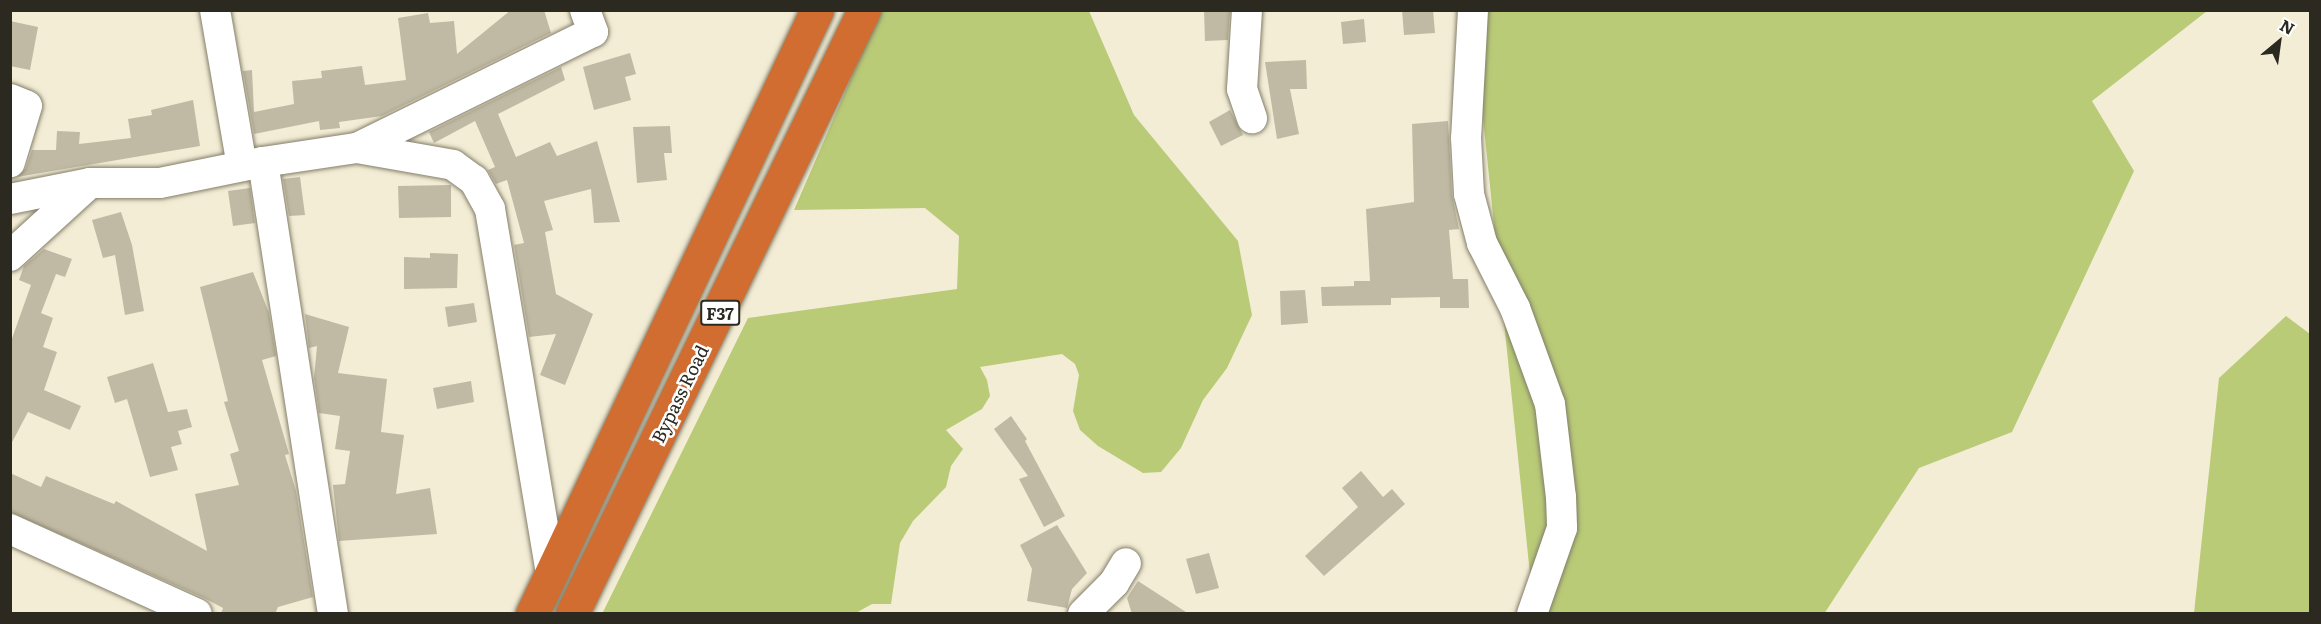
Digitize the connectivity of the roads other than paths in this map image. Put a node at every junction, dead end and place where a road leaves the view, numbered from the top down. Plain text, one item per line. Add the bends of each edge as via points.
1 (215, 10) edge
2 (585, 10) edge
3 (818, 10) edge
4 (864, 10) edge
5 (1246, 10) edge
6 (1473, 10) edge
7 (10, 99) edge
8 (1252, 118) dead end
9 (357, 148) junction
10 (10, 162) edge
11 (253, 164) junction
12 (90, 183) junction
13 (10, 200) edge
14 (10, 256) edge
15 (10, 529) edge
16 (1126, 562) dead end
17 (551, 573) junction
18 (197, 614) edge
19 (333, 614) edge
20 (532, 614) edge
21 (572, 614) edge
22 (1083, 614) edge
23 (1532, 614) edge

1 - 11 street
2 - 9 street via 593,32
3 - 17 highway, F37
4 - 21 highway, Bypass Road / F37
5 - 8 street via 1242,89
6 - 23 street via 1466,138 1469,194 1482,243 1515,308 1550,404 1561,497 1562,528
7 - 10 street via 27,106
9 - 11 street
9 - 17 street via 453,165 474,180 490,210
11 - 12 street via 160,183
11 - 19 street
12 - 13 street
12 - 14 street
15 - 18 street
16 - 22 street via 1114,583
17 - 20 highway, F37

